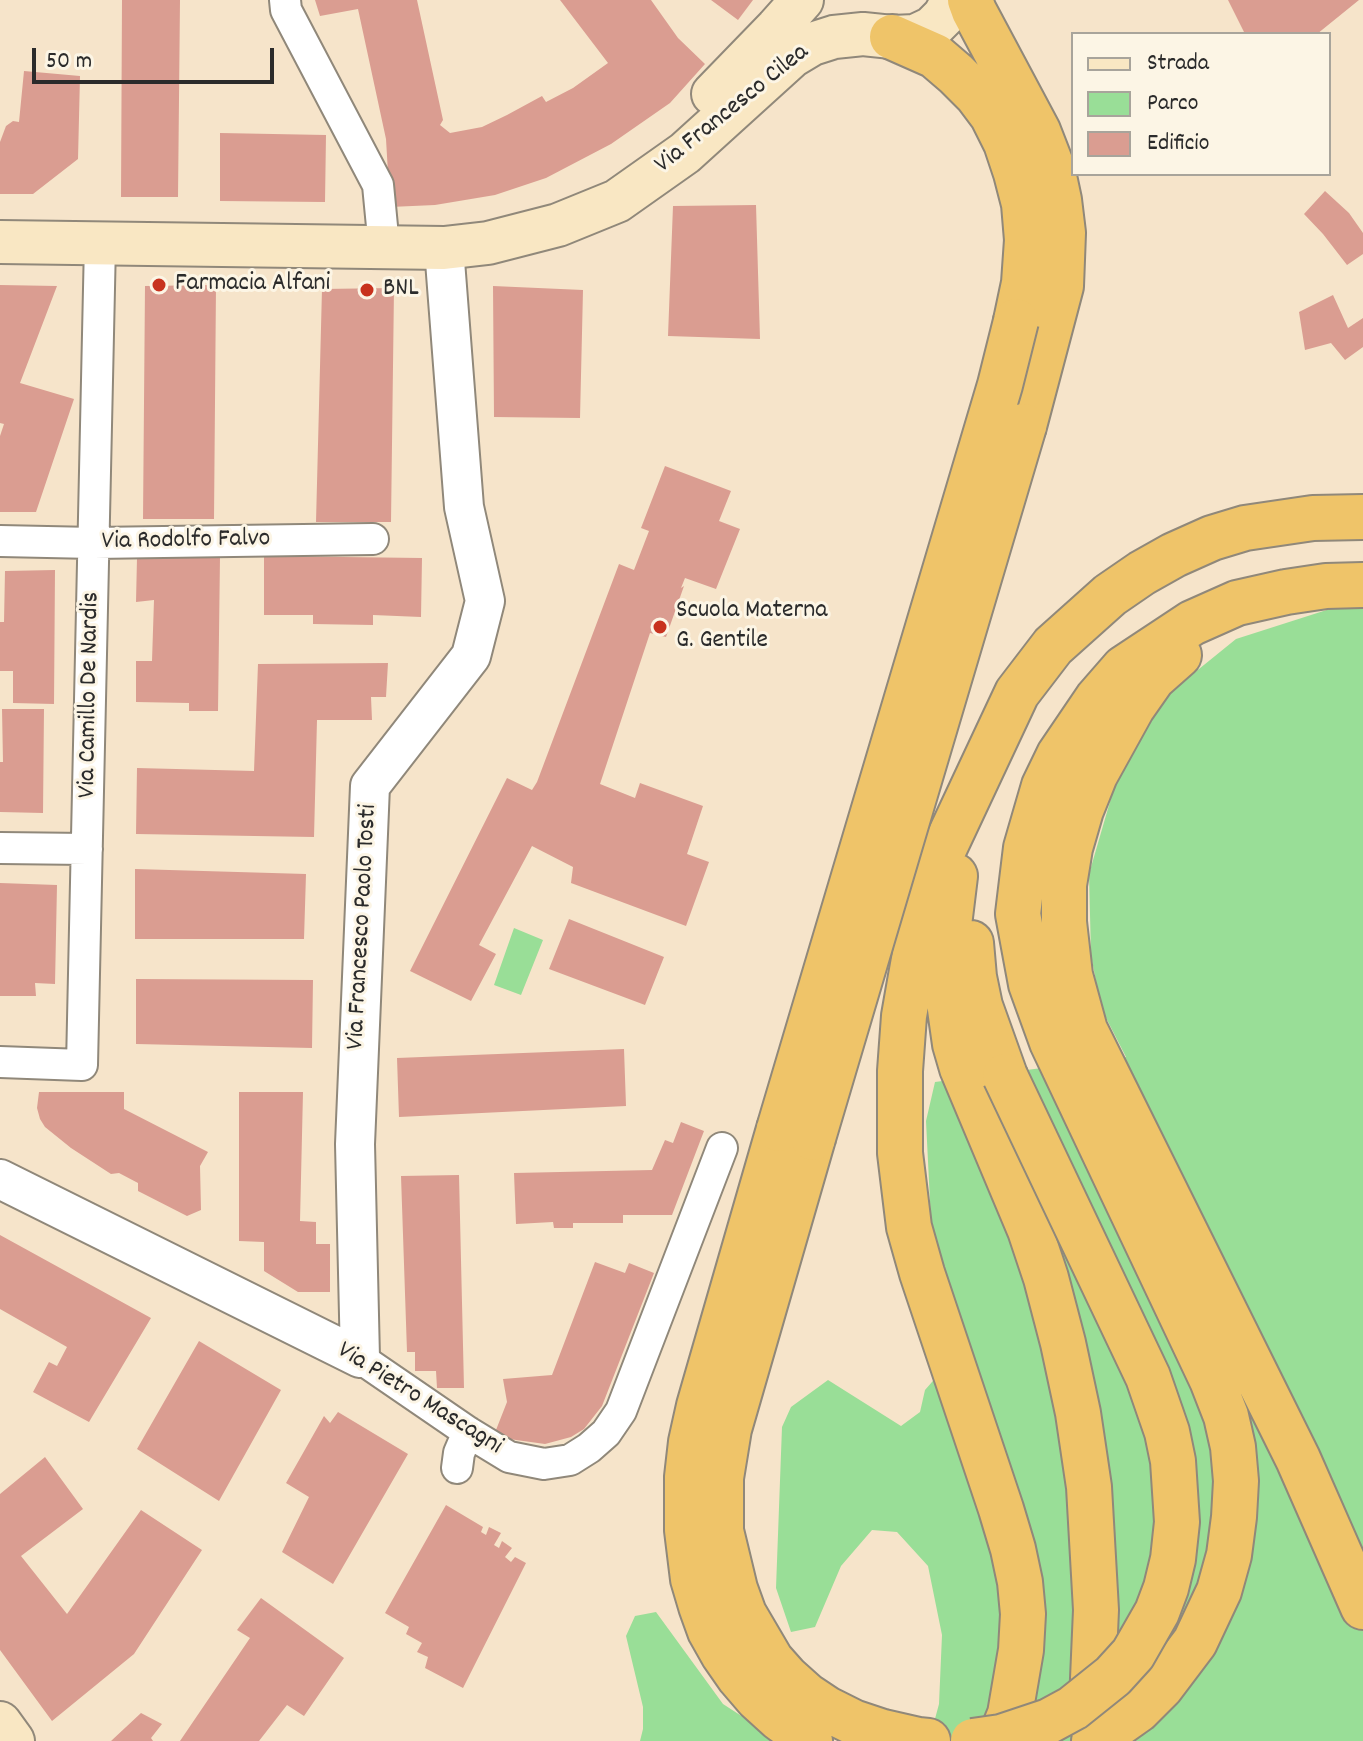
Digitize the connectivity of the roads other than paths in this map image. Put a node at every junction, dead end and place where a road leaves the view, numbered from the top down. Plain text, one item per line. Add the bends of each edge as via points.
1 (285, 0) edge
2 (802, 0) edge
3 (846, 0) edge
4 (953, 0) edge
5 (970, 0) edge
6 (892, 37) junction
7 (0, 242) edge
8 (100, 243) junction
9 (384, 247) junction
10 (444, 248) junction
11 (1363, 517) edge
12 (373, 539) dead end
13 (0, 541) edge
14 (94, 543) junction
15 (1363, 585) edge
16 (982, 769) junction
17 (0, 848) edge
18 (87, 849) junction
19 (1068, 1036) junction
20 (0, 1062) edge
21 (988, 1084) junction
22 (796, 1134) junction
23 (722, 1148) dead end
24 (0, 1179) edge
25 (360, 1358) junction
26 (468, 1432) junction
27 (457, 1468) dead end
28 (1363, 1607) edge
29 (0, 1723) edge
30 (13, 1741) edge
31 (810, 1741) edge
32 (928, 1741) edge
33 (973, 1741) edge
34 (999, 1741) edge
35 (1092, 1741) edge

1 - 9 street via 378,185
2 - 10 main road, Via Francesco Cilea via 710,97 649,148 595,182 473,230
3 - 6 main road via 873,28
4 - 6 main road, Via Francesco Cilea via 932,28 915,36
5 - 22 highway, bridge via 1052,167 1063,233 1061,286 1024,426
6 - 10 main road, Via Francesco Cilea via 863,34 812,44 685,153 617,201 558,225
6 - 22 highway, bridge via 935,56 992,115 1024,204 1024,283
7 - 8 main road, Via Francesco Cilea
8 - 9 main road, Via Francesco Cilea
8 - 14 street, Via Camillo De Nardis
9 - 10 main road, Via Francesco Cilea
10 - 25 street, Via Francesco Paolo Tosti via 464,507 485,601 471,656 370,786 355,1144
11 - 16 highway via 1245,528 1186,549 1142,573 1053,646 1017,693
12 - 14 street, Via Rodolfo Falvo
13 - 14 street, Via Rodolfo Falvo
14 - 18 street, Via Camillo De Nardis
15 - 19 highway via 1286,592 1237,603 1192,623 1124,668 1077,726 1044,786 1026,848 1018,914 1031,984
16 - 21 highway via 971,882 971,950
16 - 34 highway via 927,885 904,1016 899,1116 909,1227 1020,1582 1021,1650 1010,1714
17 - 18 street
18 - 20 street, Via Camillo De Nardis via 82,1065
19 - 28 highway via 1298,1459
19 - 35 highway via 1226,1416 1236,1481 1229,1555 1195,1642 1138,1710
21 - 33 highway, bridge via 1148,1377 1173,1461 1177,1522 1173,1559 1157,1612 1133,1654 1113,1676 1049,1721
21 - 35 highway via 1046,1278 1078,1413 1089,1487 1096,1610
22 - 31 highway via 699,1406 687,1477 687,1530 693,1579 723,1654 757,1698
22 - 32 highway via 729,1429 721,1478 721,1531 744,1614 787,1678 853,1722
23 - 26 street, Via Pietro Mascagni via 634,1380 606,1433 570,1460 544,1464 509,1457
24 - 25 street, Via Pietro Mascagni
25 - 26 street, Via Pietro Mascagni
26 - 27 street
29 - 30 main road

